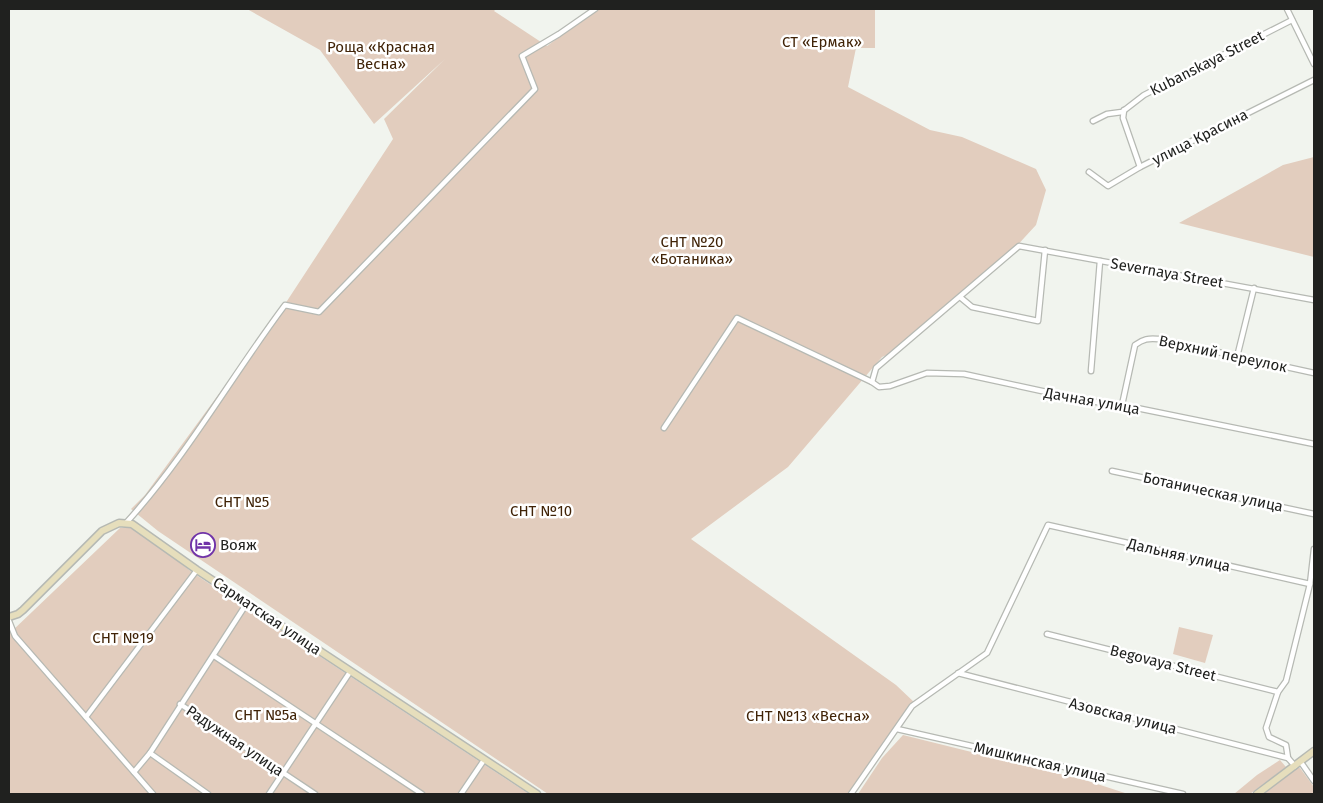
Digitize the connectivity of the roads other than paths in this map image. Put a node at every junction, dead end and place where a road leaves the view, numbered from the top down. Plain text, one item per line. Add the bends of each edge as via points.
1 (595, 9) edge
2 (1287, 9) edge
3 (1292, 20) junction
4 (1314, 64) edge
5 (1314, 80) edge
6 (1124, 109) junction
7 (1094, 121) dead end
8 (1140, 167) junction
9 (1089, 172) dead end
10 (1045, 250) junction
11 (1100, 261) junction
12 (1254, 288) junction
13 (960, 297) junction
14 (1314, 300) edge
15 (1237, 357) junction
16 (1090, 371) dead end
17 (1314, 373) edge
18 (872, 382) junction
19 (1122, 405) junction
20 (664, 428) dead end
21 (1314, 444) edge
22 (1112, 471) dead end
23 (1314, 514) edge
24 (126, 523) junction
25 (1314, 549) edge
26 (197, 570) junction
27 (1310, 584) junction
28 (247, 603) junction
29 (9, 617) edge
30 (9, 621) edge
31 (1047, 634) dead end
32 (214, 656) junction
33 (350, 672) junction
34 (958, 674) junction
35 (1278, 692) junction
36 (180, 704) junction
37 (86, 717) junction
38 (316, 724) junction
39 (896, 729) junction
40 (1314, 751) edge
41 (150, 753) junction
42 (1288, 758) junction
43 (484, 760) junction
44 (1297, 764) junction
45 (134, 772) junction
46 (283, 773) junction
47 (1314, 781) edge
48 (153, 794) edge
49 (208, 794) edge
50 (269, 794) edge
51 (315, 794) edge
52 (422, 794) edge
53 (461, 794) edge
54 (537, 794) edge
55 (851, 794) edge
56 (1183, 794) edge
57 (1257, 794) edge

1 - 24 street via 522,56 535,89 318,312 286,305 176,462
2 - 3 street
3 - 4 street
3 - 6 street, Kubanskaya Street via 1144,95
5 - 8 street, улица Красина
6 - 7 street, Kubanskaya Street
6 - 8 street via 1123,118
8 - 9 street, улица Красина via 1108,186
10 - 11 street, Severnaya Street
10 - 13 street, Severnaya Street via 1019,246
10 - 13 street via 1038,320 972,307
11 - 12 street, Severnaya Street
11 - 16 street
12 - 14 street, Severnaya Street
12 - 15 street
13 - 18 street via 876,368
15 - 17 street, Верхний переулок
15 - 19 street, Верхний переулок via 1158,339 1140,341 1132,352
18 - 19 street, Дачная улица via 879,387 927,373 964,374 1088,402
18 - 20 street via 737,318
19 - 21 street, Дачная улица
22 - 23 street, Ботаническая улица
24 - 26 main road, Сарматская улица via 138,527
24 - 29 main road via 112,525 102,531 23,610
25 - 27 street
26 - 28 main road, Сарматская улица
26 - 37 street
27 - 34 street, Дальняя улица via 1048,525 987,653
27 - 35 street via 1286,681
28 - 32 street
28 - 33 main road, Сарматская улица
30 - 37 street via 15,636
31 - 35 street, Begovaya Street
32 - 36 street
32 - 38 street
33 - 38 street
33 - 43 main road, Сарматская улица
34 - 39 street via 912,706
34 - 42 street, Азовская улица
35 - 42 street via 1266,728 1269,737 1286,745
36 - 41 street
36 - 46 street, Радужная улица
37 - 45 street
38 - 46 street
38 - 52 street
39 - 55 street
39 - 56 street, Мишкинская улица
40 - 44 main road
41 - 45 street
41 - 49 street
42 - 44 street
43 - 53 street
43 - 54 main road, Сарматская улица
44 - 47 street
44 - 57 main road
45 - 48 street
46 - 50 street
46 - 51 street, Радужная улица

